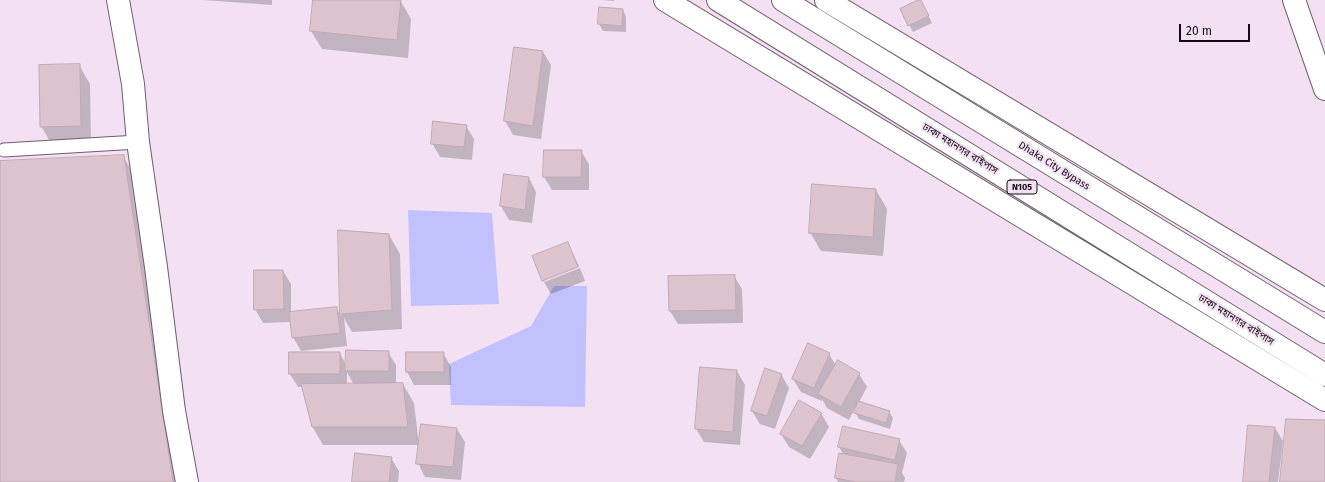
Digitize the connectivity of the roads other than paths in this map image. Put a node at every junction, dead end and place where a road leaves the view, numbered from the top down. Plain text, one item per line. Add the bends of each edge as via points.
1 (118, 0) edge
2 (665, 0) edge
3 (718, 0) edge
4 (783, 0) edge
5 (826, 0) edge
6 (1294, 0) edge
7 (1325, 89) edge
8 (138, 142) junction
9 (4, 150) dead end
10 (1325, 300) edge
11 (1325, 332) edge
12 (1325, 375) edge
13 (1325, 400) edge
14 (187, 482) edge

1 - 8 main road via 133,84
2 - 13 main road
3 - 12 main road, ঢাকা মহানগর বাইপাস / N105
4 - 11 main road, Dhaka City Bypass
5 - 10 main road
6 - 7 main road
8 - 9 lane
8 - 14 main road via 174,410

